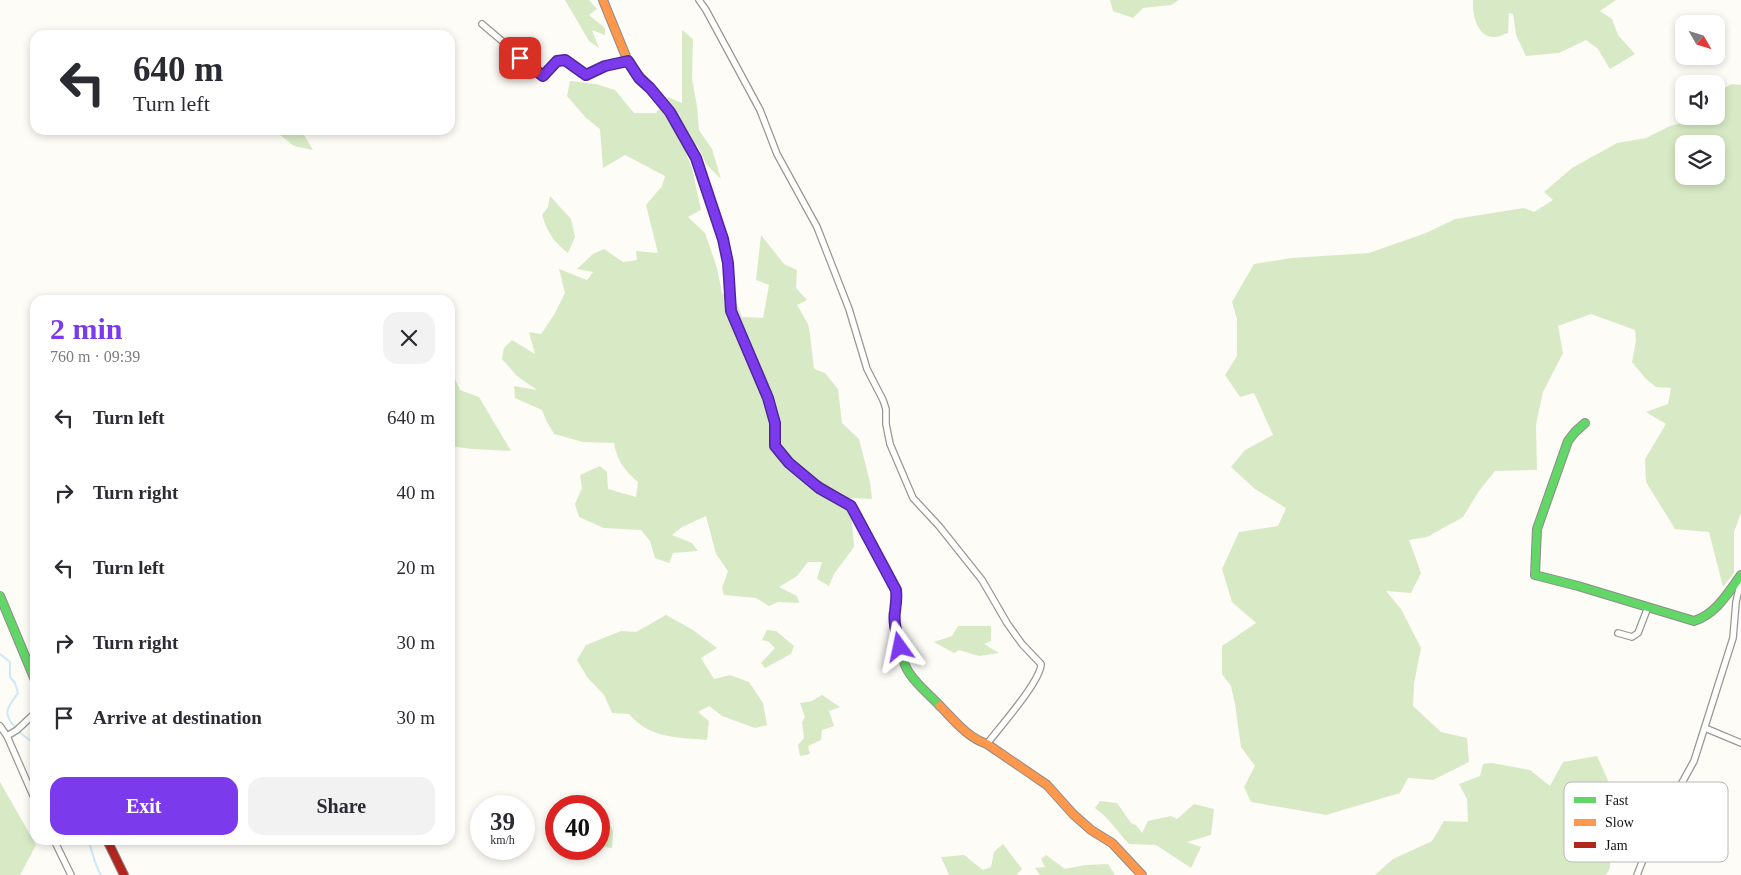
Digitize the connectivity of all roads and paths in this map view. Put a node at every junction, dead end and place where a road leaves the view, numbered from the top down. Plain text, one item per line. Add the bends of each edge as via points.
1 (603, 0) edge
2 (699, 0) edge
3 (482, 24) dead end
4 (628, 61) junction
5 (1585, 423) dead end
6 (1741, 575) edge
7 (1741, 580) edge
8 (0, 596) edge
9 (1648, 607) junction
10 (1618, 633) dead end
11 (30, 668) edge
12 (30, 718) edge
13 (0, 726) edge
14 (1705, 728) junction
15 (6, 736) junction
16 (1741, 743) edge
17 (987, 744) junction
18 (1682, 782) edge
19 (30, 789) edge
20 (56, 845) edge
21 (109, 845) edge
22 (1642, 862) edge
23 (71, 875) edge
24 (124, 875) edge
25 (1142, 875) edge
26 (1636, 875) edge

1 - 4 street
2 - 17 street via 760,110 777,154 817,227 867,369 883,400 890,444 914,498 982,580 1007,623 1041,664 1032,685
3 - 4 street via 543,76 557,61 565,60 586,75 605,66
4 - 17 street via 670,112 696,158 723,239 731,311 768,398 775,423 775,446 789,463 819,488 851,506 896,590 895,630 910,674 967,734
5 - 9 street via 1571,435 1566,445 1540,517 1534,574
6 - 9 street via 1720,602 1700,620
7 - 14 street via 1733,638
8 - 11 street
9 - 10 street via 1638,633 1632,637
12 - 15 street
13 - 15 street
14 - 16 street
14 - 18 street via 1694,761
15 - 19 street
17 - 25 street via 1047,785 1073,814 1112,843
20 - 23 street
21 - 24 street
22 - 26 street

